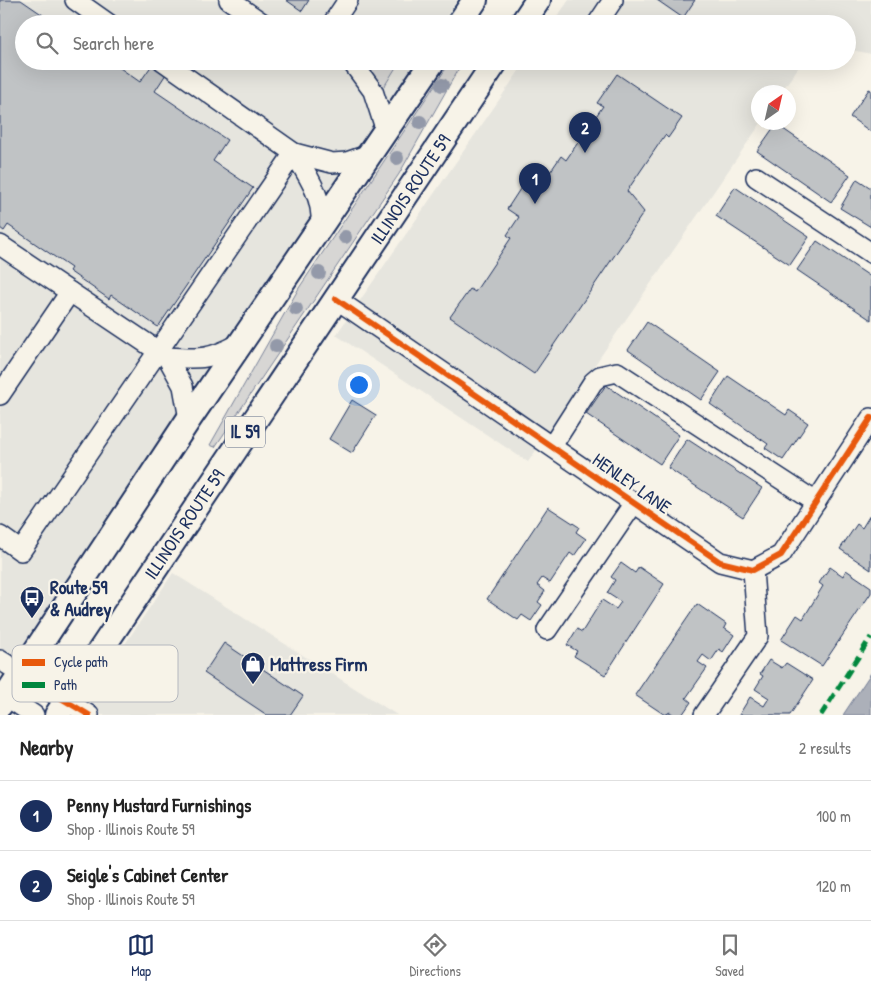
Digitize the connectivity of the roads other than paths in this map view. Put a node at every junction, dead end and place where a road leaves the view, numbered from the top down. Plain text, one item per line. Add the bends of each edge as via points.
1 (75, 0) edge
2 (229, 0) edge
3 (348, 0) edge
4 (475, 0) edge
5 (538, 0) edge
6 (613, 0) edge
7 (96, 15) edge
8 (251, 15) edge
9 (338, 15) edge
10 (465, 15) edge
11 (528, 15) edge
12 (603, 15) edge
13 (176, 70) edge
14 (358, 70) edge
15 (427, 70) edge
16 (490, 70) edge
17 (386, 131) junction
18 (294, 153) junction
19 (370, 154) junction
20 (756, 177) dead end
21 (321, 225) junction
22 (0, 245) edge
23 (871, 253) edge
24 (70, 292) junction
25 (336, 299) junction
26 (240, 343) junction
27 (162, 354) junction
28 (0, 395) edge
29 (871, 418) edge
30 (189, 419) junction
31 (552, 446) junction
32 (816, 502) junction
33 (634, 503) junction
34 (0, 536) edge
35 (753, 570) junction
36 (547, 630) dead end
37 (40, 645) edge
38 (104, 645) edge
39 (0, 660) edge
40 (12, 668) edge
41 (12, 685) edge
42 (2, 697) edge
43 (62, 708) edge
44 (34, 715) edge
45 (89, 715) edge
46 (704, 715) edge

1 - 7 street
2 - 8 street
3 - 9 street
4 - 10 main road
5 - 11 main road
6 - 12 street
13 - 18 street
14 - 17 street via 373,91
15 - 17 main road
16 - 25 main road, ILLINOIS ROUTE 59 / IL 59
17 - 19 main road
18 - 19 street via 332,163
18 - 21 street via 315,188 322,212
18 - 27 street
19 - 21 main road
20 - 23 street
21 - 26 main road
22 - 24 street
24 - 27 street
24 - 28 street
25 - 31 street, HENLEY LANE
25 - 38 main road, ILLINOIS ROUTE 59 / IL 59
26 - 27 street via 217,356 203,359
26 - 30 main road
27 - 30 street via 183,386
27 - 34 street via 21,551
29 - 32 street
30 - 37 main road
31 - 32 street via 593,382 600,376 617,372
31 - 33 street, HENLEY LANE
32 - 35 street via 781,555
33 - 35 street, HENLEY LANE via 720,562
33 - 36 street
35 - 46 street via 758,636
39 - 40 street
41 - 42 main road
42 - 44 street
43 - 45 street

